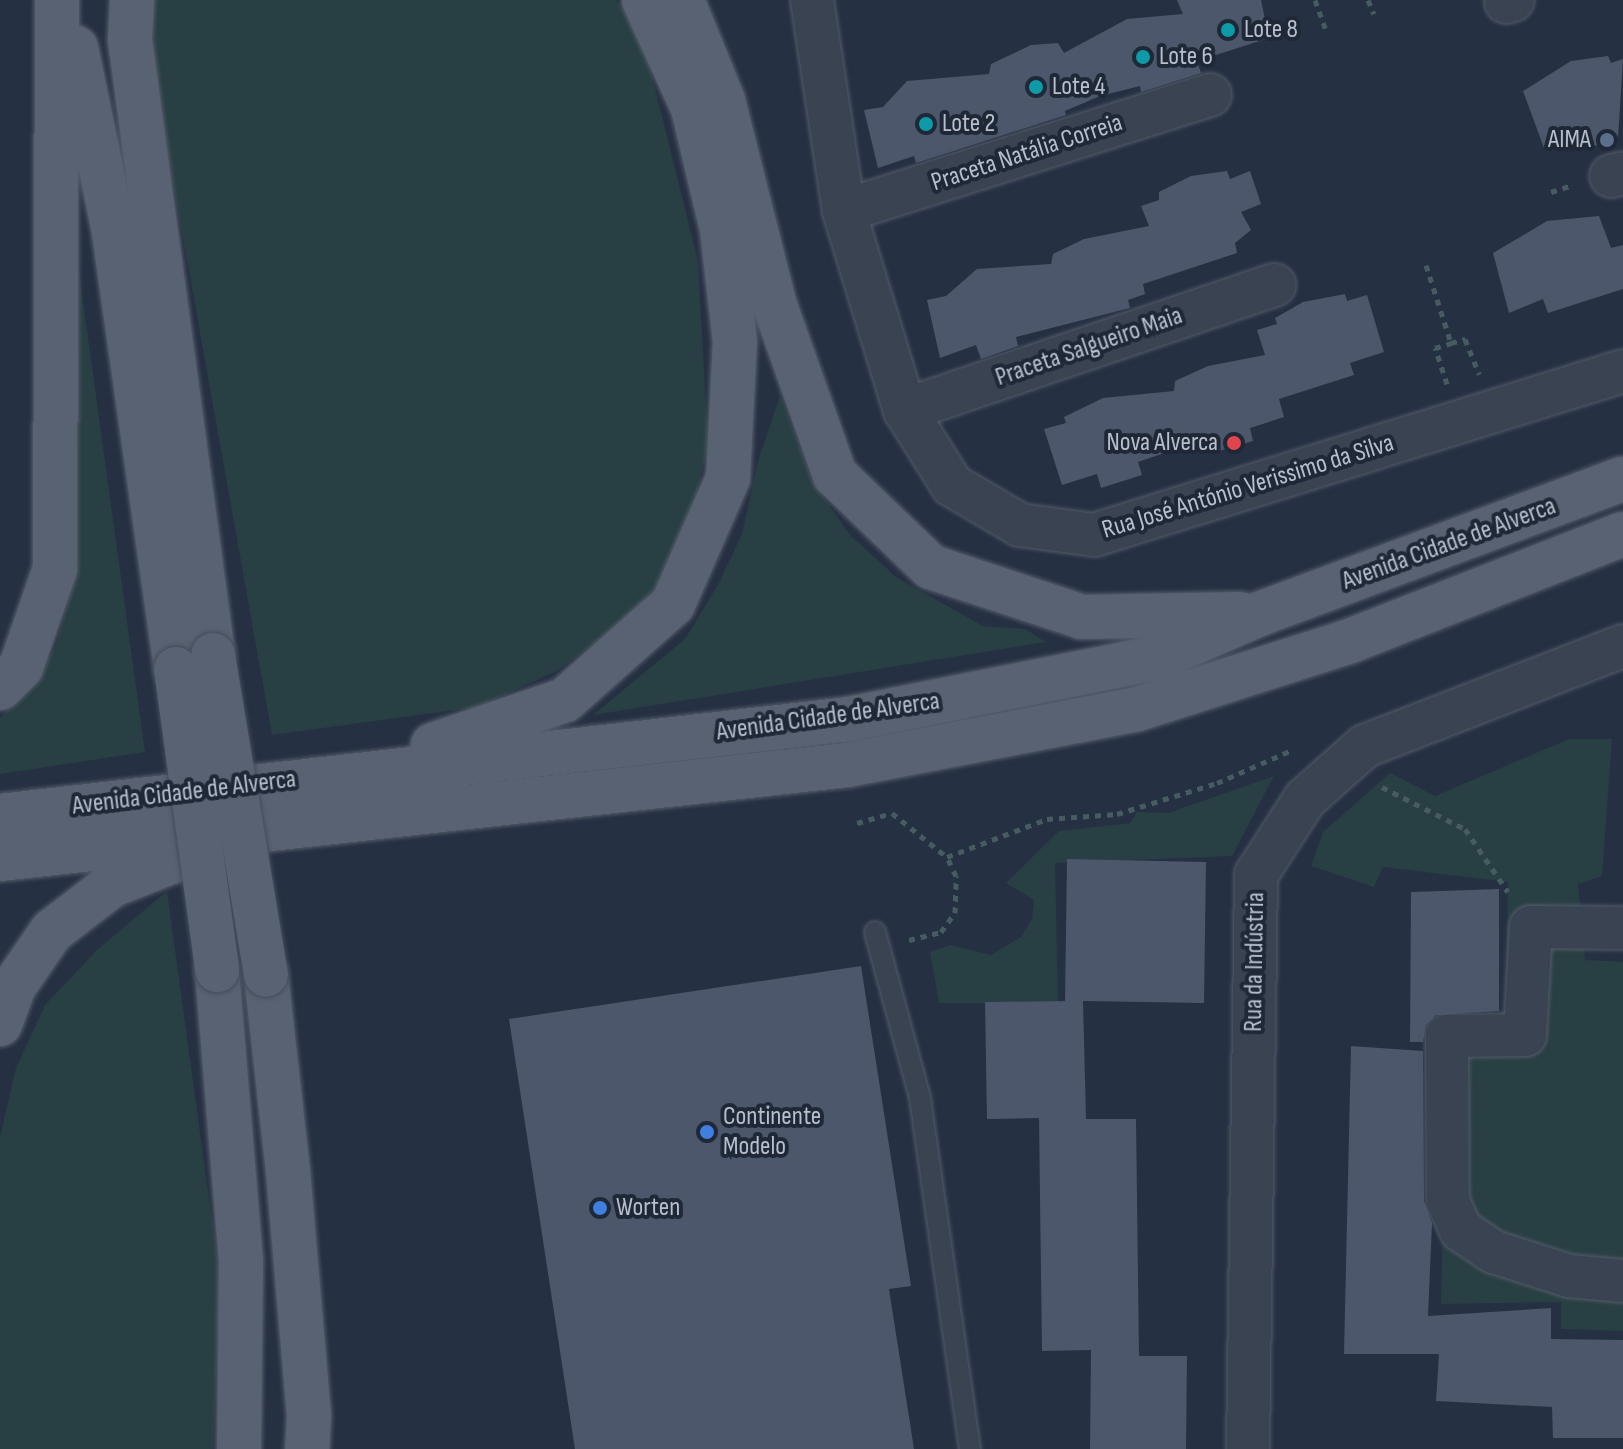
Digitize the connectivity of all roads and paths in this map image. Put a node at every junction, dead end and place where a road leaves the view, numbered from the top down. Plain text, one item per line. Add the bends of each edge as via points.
1 (59, 0) edge
2 (132, 0) edge
3 (644, 0) edge
4 (682, 0) edge
5 (812, 0) edge
6 (1315, 0) edge
7 (1368, 0) edge
8 (1374, 14) dead end
9 (1326, 31) dead end
10 (1210, 95) dead end
11 (844, 211) junction
12 (1426, 265) dead end
13 (1274, 285) dead end
14 (1451, 343) junction
15 (1475, 364) dead end
16 (1623, 371) edge
17 (1443, 373) dead end
18 (905, 410) junction
19 (1623, 479) edge
20 (1623, 534) edge
21 (1262, 613) junction
22 (1623, 646) edge
23 (194, 662) junction
24 (0, 688) edge
25 (1341, 767) junction
26 (355, 771) junction
27 (0, 816) edge
28 (857, 823) dead end
29 (353, 824) junction
30 (947, 857) junction
31 (0, 859) edge
32 (1531, 927) junction
33 (1623, 928) edge
34 (875, 932) joint
35 (0, 1024) edge
36 (1623, 1281) edge
37 (239, 1449) edge
38 (307, 1449) edge
39 (970, 1449) edge
40 (1248, 1449) edge

1 - 23 main road via 82,64
1 - 24 main road via 55,569 21,667
2 - 23 main road via 130,40
3 - 26 main road via 693,108 722,229 735,342 728,478 673,604 565,700
4 - 21 main road via 723,101 774,303 835,475 931,567 1082,617
5 - 11 street, Rua José António Verissimo da Silva
6 - 9 path
7 - 8 path
10 - 11 street, Praceta Natália Correia
11 - 18 street, Rua José António Verissimo da Silva
12 - 14 path
13 - 18 street, Praceta Salgueiro Maia
14 - 15 path via 1465,339
14 - 17 path via 1435,348
16 - 18 street, Rua José António Verissimo da Silva via 1094,535 1020,525 952,485
19 - 21 main road, Avenida Cidade de Alverca
20 - 29 main road, Avenida Cidade de Alverca via 1350,641 1137,709 847,765
21 - 26 main road, Avenida Cidade de Alverca via 1160,657 849,719
22 - 25 street, Rua da Indústria via 1365,746
23 - 37 main road, bridge via 241,1260
23 - 38 main road, bridge via 266,975 292,1217 309,1416
25 - 30 path via 1319,739 1217,783 1117,814 1047,819
25 - 32 path via 1465,829
25 - 40 street, Rua da Indústria via 1305,799 1256,875
26 - 27 main road, Avenida Cidade de Alverca
28 - 30 path via 892,813
29 - 31 main road, Avenida Cidade de Alverca
29 - 35 main road via 169,858 112,885 52,931 14,986
30 - 34 path via 956,876 955,913 941,932 912,940
32 - 33 street
32 - 36 street via 1525,1035 1447,1036 1448,1201 1461,1230 1494,1252 1569,1276
34 - 39 lane via 920,1098

